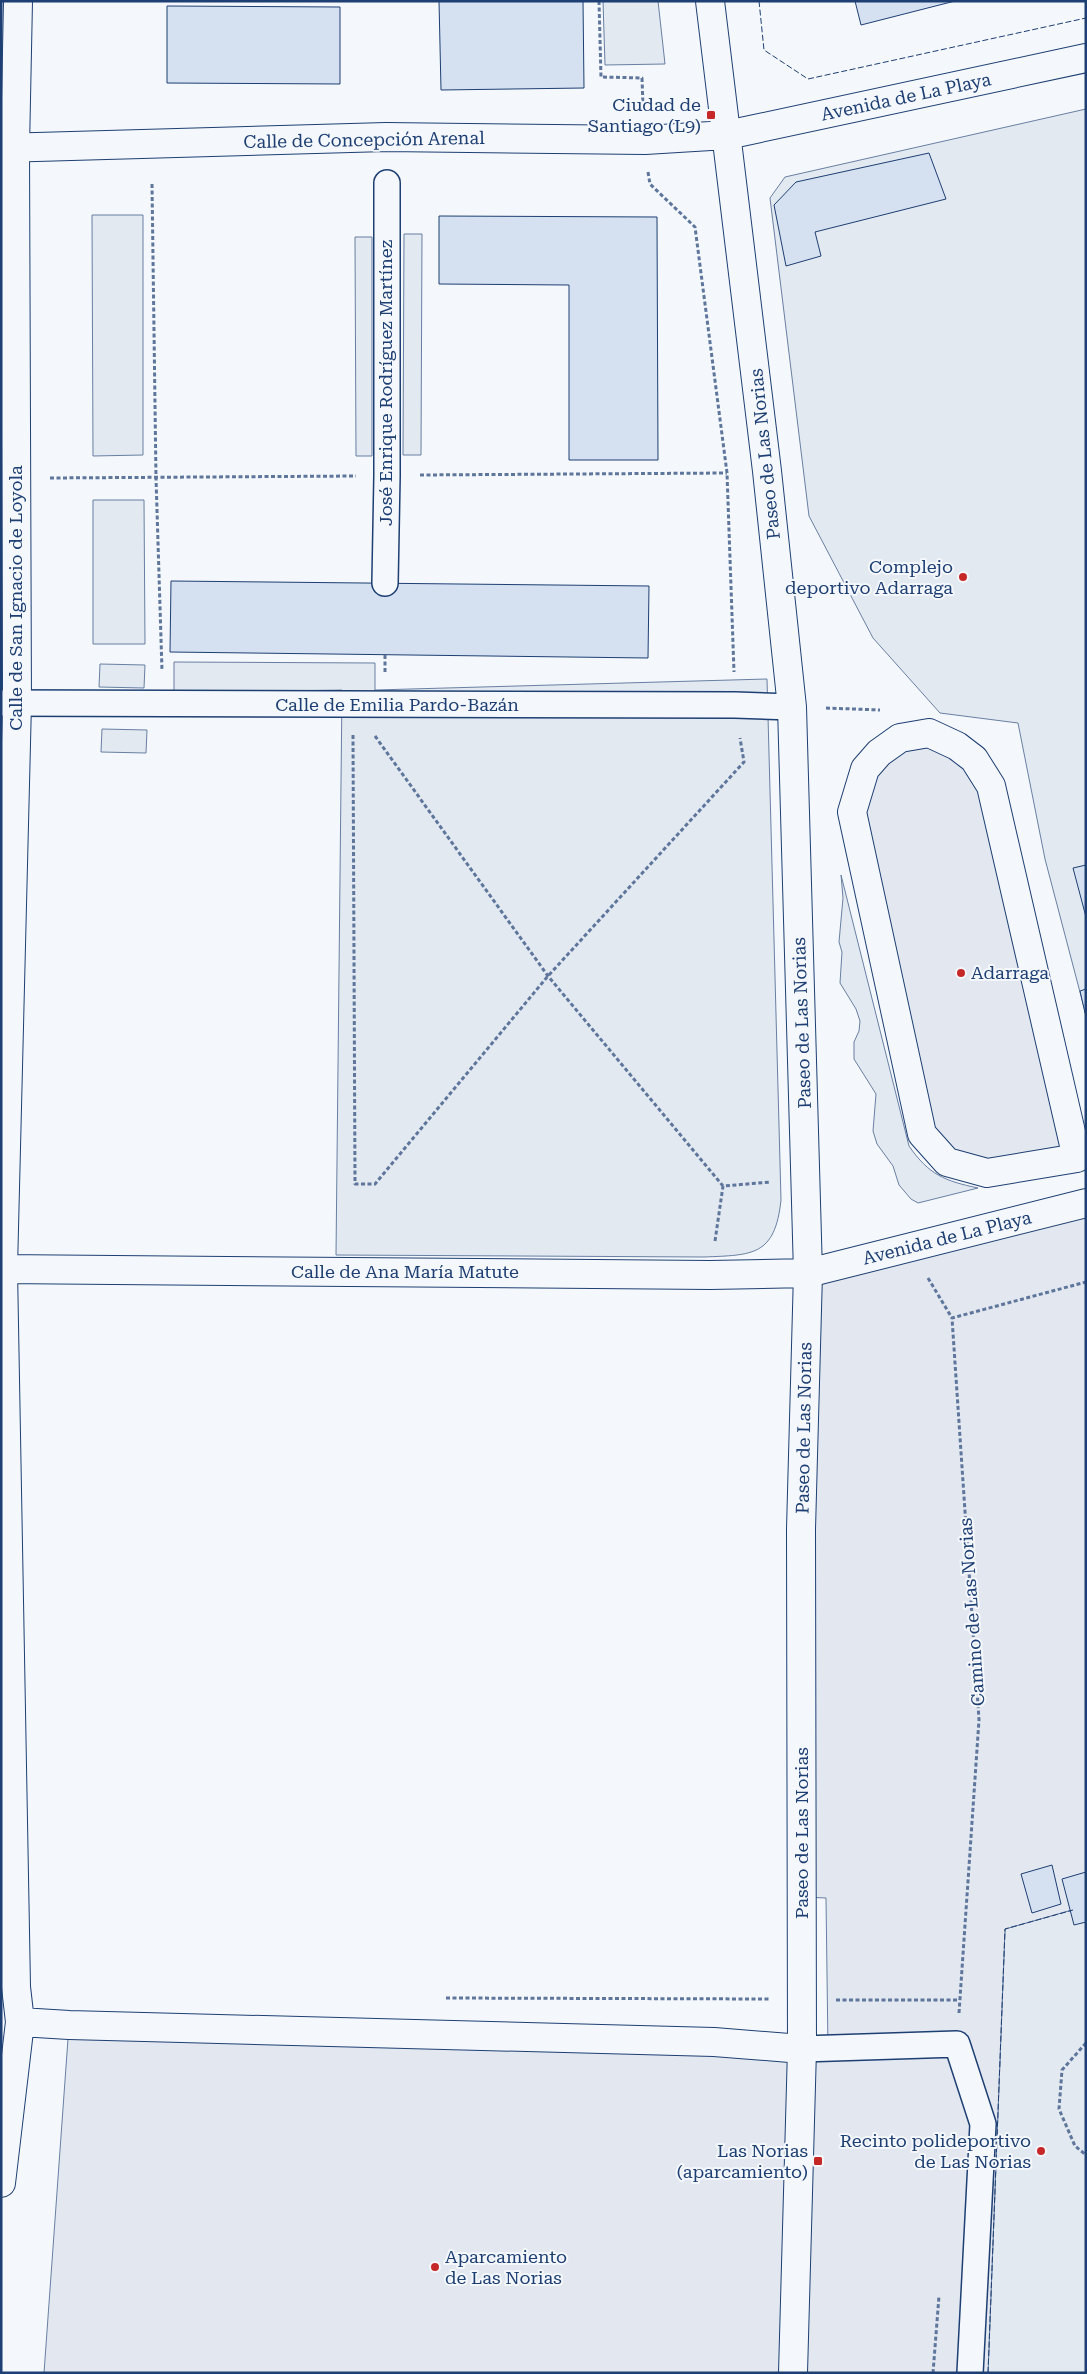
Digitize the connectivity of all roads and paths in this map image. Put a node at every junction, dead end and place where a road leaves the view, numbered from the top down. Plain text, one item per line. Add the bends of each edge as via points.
1 (18, 1) edge
2 (600, 1) edge
3 (710, 1) edge
4 (1086, 58) edge
5 (727, 134) junction
6 (645, 140) junction
7 (8, 148) edge
8 (387, 183) dead end
9 (152, 184) dead end
10 (650, 184) dead end
11 (728, 473) junction
12 (387, 476) junction
13 (156, 478) junction
14 (16, 479) junction
15 (385, 583) dead end
16 (9, 703) edge
17 (163, 704) junction
18 (353, 705) junction
19 (735, 705) junction
20 (792, 707) junction
21 (548, 976) junction
22 (1082, 1167) edge
23 (806, 1179) junction
24 (723, 1186) junction
25 (1086, 1203) edge
26 (910, 1247) junction
27 (2, 1269) edge
28 (808, 1273) junction
29 (710, 1275) junction
30 (1086, 1282) edge
31 (952, 1318) junction
32 (9, 1948) edge
33 (445, 1998) dead end
34 (802, 1999) junction
35 (960, 2000) junction
36 (20, 2022) junction
37 (1086, 2043) edge
38 (956, 2044) junction
39 (802, 2049) junction
40 (1086, 2155) edge
41 (1, 2183) edge
42 (939, 2293) dead end
43 (793, 2373) edge
44 (933, 2373) edge
45 (970, 2373) edge

1 - 7 street, Calle de San Ignacio de Loyola
2 - 6 path via 601,77 642,78
3 - 5 street, Paseo de Las Norias
4 - 5 street, Avenida de La Playa
5 - 6 street, Calle de Concepción Arenal
5 - 20 street, Paseo de Las Norias
6 - 7 street, Calle de Concepción Arenal via 386,137
7 - 14 street, Calle de San Ignacio de Loyola
8 - 12 street, José Enrique Rodríguez Martínez
9 - 13 path
10 - 11 path via 695,228
11 - 12 path
11 - 19 path
12 - 13 path
12 - 15 street, José Enrique Rodríguez Martínez
13 - 14 path
13 - 17 path
14 - 16 street, Calle de San Ignacio de Loyola
16 - 17 street, Calle de Emilia Pardo-Bazán
16 - 27 street, Calle de San Ignacio de Loyola
17 - 18 street, Calle de Emilia Pardo-Bazán
18 - 19 street, Calle de Emilia Pardo-Bazán
18 - 21 path
18 - 21 path via 355,1184 375,1184
19 - 20 street, Calle de Emilia Pardo-Bazán
19 - 21 path via 744,762
20 - 23 street, Paseo de Las Norias
21 - 24 path
22 - 22 street via 991,786 974,759 956,746 929,733 900,738 879,753 865,769 852,812 922,1134 946,1162 988,1173
23 - 24 path
23 - 28 street, Paseo de Las Norias
24 - 29 path
25 - 26 street, Avenida de La Playa
26 - 28 street, Avenida de La Playa
26 - 31 path
27 - 29 street, Calle de Ana María Matute
27 - 32 street, Calle de San Ignacio de Loyola
28 - 29 street, Calle de Ana María Matute
28 - 34 street, Paseo de Las Norias via 802,1529
30 - 31 path
31 - 35 path, Camino de Las Norias via 979,1720
32 - 36 street, Calle de San Ignacio de Loyola
33 - 34 path
34 - 35 path
34 - 39 street, Paseo de Las Norias
35 - 38 path, Camino de Las Norias
36 - 39 street via 714,2042
36 - 41 street, Calle de San Ignacio de Loyola
37 - 40 path via 1062,2070 1059,2109 1075,2146
38 - 39 street
38 - 45 street via 983,2124
39 - 43 street, Paseo de Las Norias
42 - 44 path

